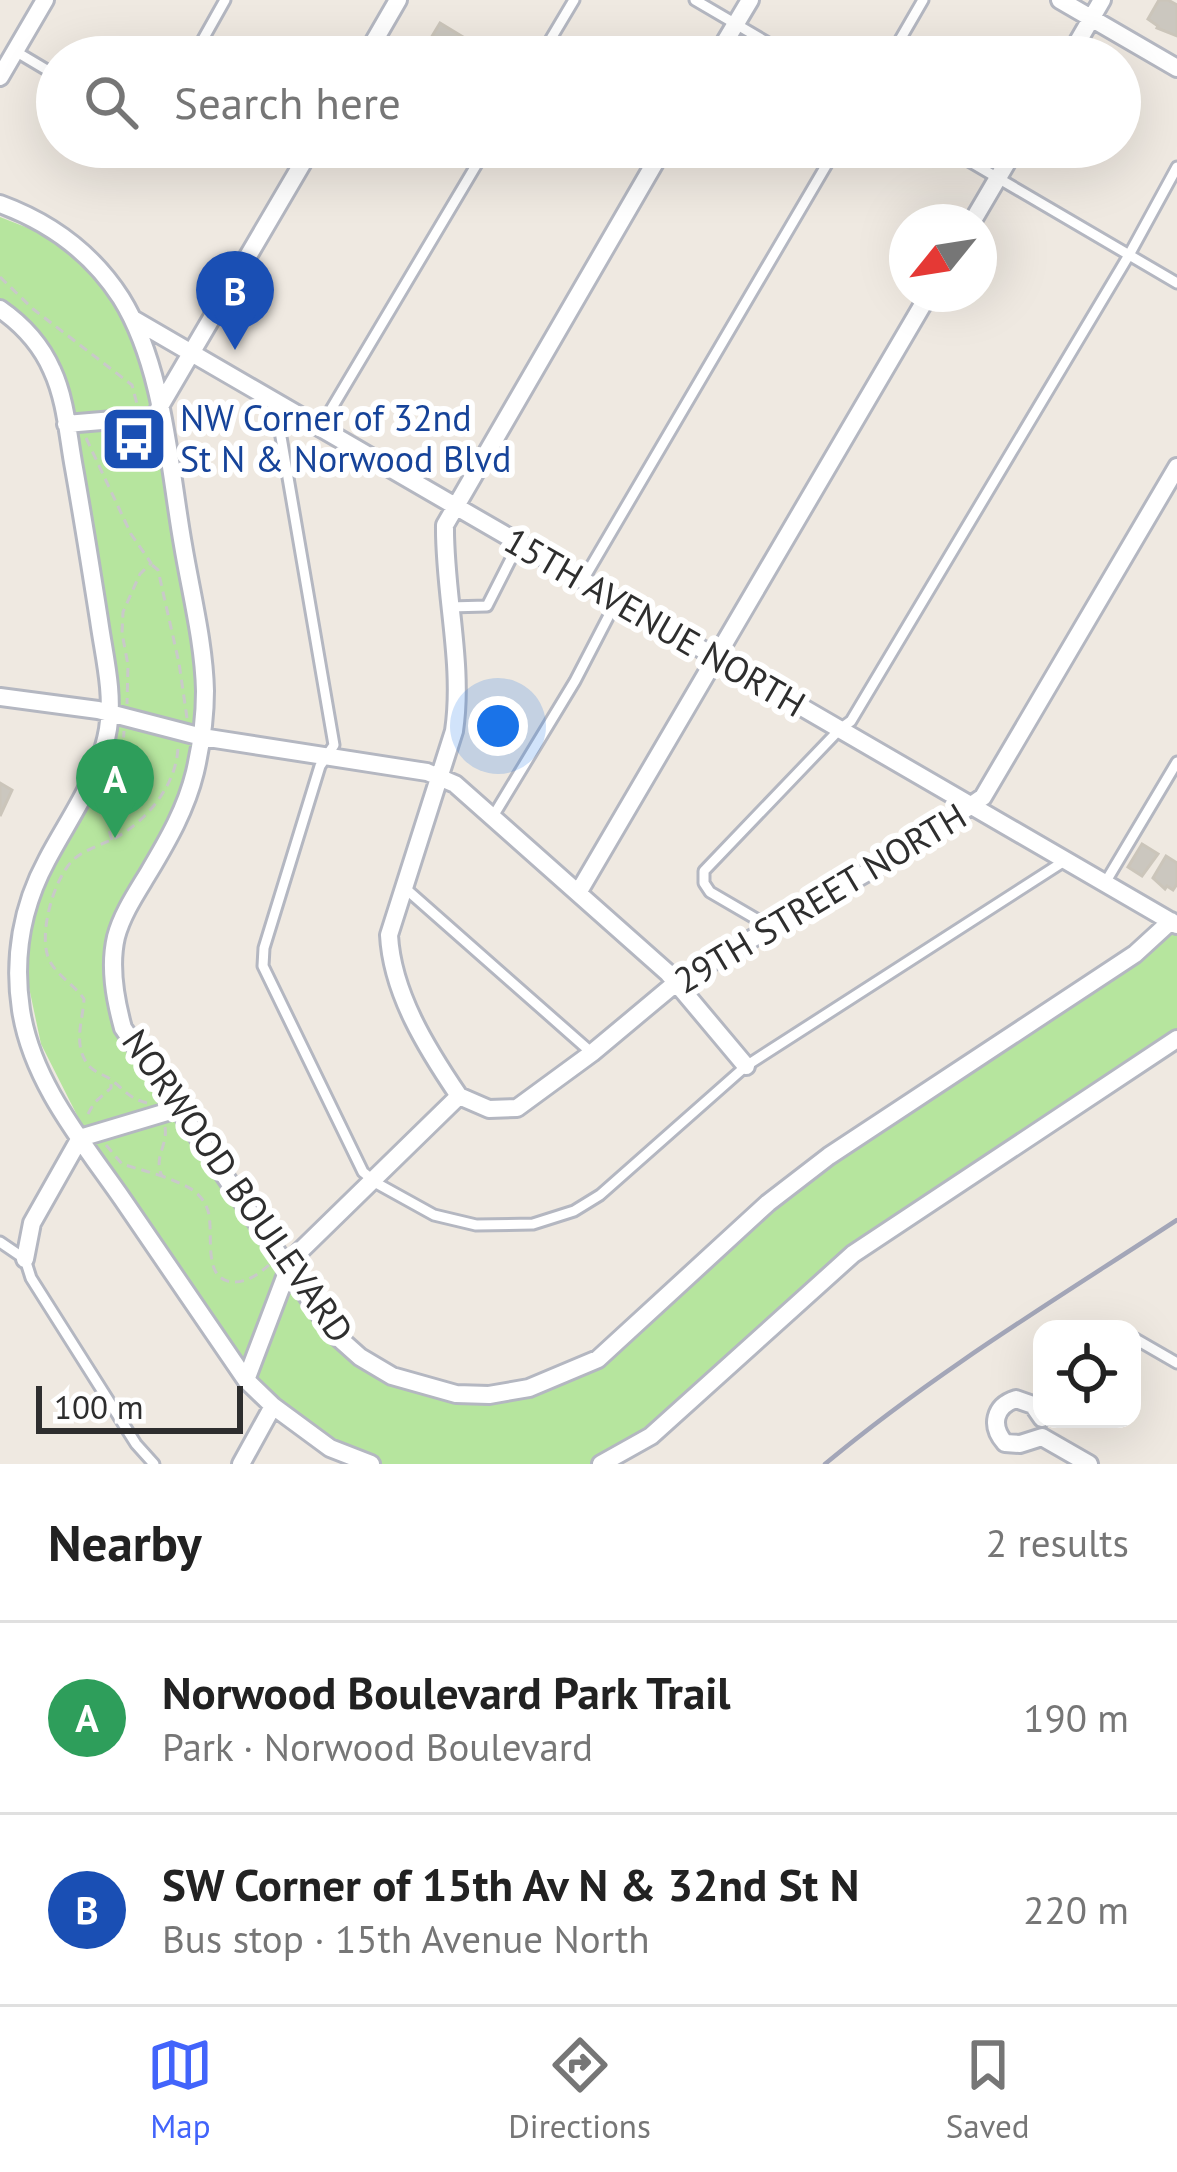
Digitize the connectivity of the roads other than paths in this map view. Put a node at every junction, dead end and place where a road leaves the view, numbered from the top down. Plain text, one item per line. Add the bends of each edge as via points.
1 (45, 0) edge
2 (225, 0) edge
3 (398, 0) edge
4 (574, 0) edge
5 (695, 0) edge
6 (750, 0) edge
7 (923, 0) edge
8 (1060, 0) edge
9 (1102, 0) edge
10 (1091, 18) junction
11 (736, 24) junction
12 (205, 36) edge
13 (377, 36) edge
14 (553, 36) edge
15 (729, 36) edge
16 (756, 36) edge
17 (902, 36) edge
18 (1081, 36) edge
19 (1122, 36) edge
20 (1141, 47) edge
21 (15, 51) junction
22 (36, 64) edge
23 (1177, 68) edge
24 (0, 77) edge
25 (1177, 167) edge
26 (300, 168) edge
27 (475, 168) edge
28 (652, 168) edge
29 (825, 168) edge
30 (981, 168) edge
31 (1004, 168) edge
32 (998, 178) junction
33 (983, 204) edge
34 (0, 205) edge
35 (1129, 255) junction
36 (1177, 284) edge
37 (0, 309) edge
38 (918, 312) edge
39 (132, 318) junction
40 (192, 353) junction
41 (275, 401) junction
42 (160, 412) junction
43 (66, 424) junction
44 (320, 428) junction
45 (1177, 467) edge
46 (454, 505) junction
47 (519, 543) junction
48 (584, 580) junction
49 (617, 600) junction
50 (449, 607) junction
51 (716, 657) junction
52 (0, 697) edge
53 (122, 723) junction
54 (840, 729) junction
55 (193, 735) junction
56 (326, 756) junction
57 (1177, 762) edge
58 (440, 778) junction
59 (972, 806) junction
60 (492, 818) junction
61 (1066, 860) junction
62 (1105, 883) junction
63 (406, 889) junction
64 (578, 893) junction
65 (1174, 923) edge
66 (770, 927) junction
67 (9, 979) edge
68 (677, 982) junction
69 (1177, 1039) edge
70 (592, 1053) junction
71 (746, 1066) junction
72 (459, 1096) junction
73 (171, 1116) junction
74 (84, 1127) junction
75 (375, 1179) junction
76 (0, 1242) edge
77 (25, 1259) junction
78 (278, 1266) junction
79 (1141, 1342) edge
80 (1177, 1363) edge
81 (246, 1380) junction
82 (273, 1406) junction
83 (1046, 1428) edge
84 (154, 1464) edge
85 (241, 1464) edge
86 (371, 1464) edge
87 (602, 1464) edge
88 (1089, 1464) edge

1 - 21 street
2 - 12 lane
3 - 13 street
4 - 14 lane
5 - 11 lane
6 - 11 street
7 - 17 lane
8 - 10 street
9 - 10 street
10 - 18 street
10 - 19 street
11 - 15 street
11 - 16 lane
20 - 23 street
21 - 22 lane
21 - 24 street
25 - 35 lane
26 - 40 street
27 - 44 lane
28 - 46 street
29 - 48 lane
30 - 32 lane
31 - 32 street
32 - 33 street
32 - 35 lane
34 - 39 street, NORWOOD BOULEVARD via 72,242
35 - 36 lane
35 - 54 lane via 877,681
37 - 43 street via 42,351
38 - 51 street
39 - 40 street, 15TH AVENUE NORTH
39 - 42 street, NORWOOD BOULEVARD via 152,364
40 - 41 street, 15TH AVENUE NORTH
40 - 42 street
41 - 44 street, 15TH AVENUE NORTH
41 - 56 lane via 334,745
42 - 43 street
42 - 55 street, NORWOOD BOULEVARD via 205,688
43 - 53 street via 110,693
44 - 46 street, 15TH AVENUE NORTH
45 - 59 street, 29TH STREET NORTH
46 - 47 street, 15TH AVENUE NORTH
46 - 50 street via 446,525
47 - 48 street, 15TH AVENUE NORTH
47 - 50 lane via 488,606
48 - 49 street, 15TH AVENUE NORTH
49 - 51 street, 15TH AVENUE NORTH
49 - 60 lane
50 - 58 street via 458,704
51 - 54 street, 15TH AVENUE NORTH
51 - 64 street
52 - 53 street via 98,710
53 - 55 street
53 - 67 street via 108,729 86,792 45,862
54 - 59 street, 15TH AVENUE NORTH
54 - 66 lane via 704,871 710,892
55 - 56 street
55 - 73 street, NORWOOD BOULEVARD via 194,774 175,828 116,939 113,992 122,1028
56 - 58 street
56 - 75 lane via 263,966 363,1172
57 - 62 lane
58 - 60 street
58 - 63 street
59 - 61 street, 15TH AVENUE NORTH
59 - 66 street, 29TH STREET NORTH
60 - 64 street
61 - 62 street, 15TH AVENUE NORTH
61 - 71 lane
62 - 65 street, 15TH AVENUE NORTH
63 - 70 lane
63 - 72 street via 389,935 390,958
64 - 68 street
65 - 78 street, NORWOOD BOULEVARD via 829,1156 598,1359 530,1388 456,1394 392,1376 332,1332
66 - 68 street, 29TH STREET NORTH
67 - 74 street via 42,1078
68 - 70 street, 29TH STREET NORTH
68 - 71 street
69 - 87 street via 853,1254 651,1436
70 - 72 street, 29TH STREET NORTH via 517,1108 489,1109
71 - 75 lane via 600,1195 557,1218 512,1226 459,1222 414,1206
72 - 75 street
73 - 74 street
73 - 78 street, NORWOOD BOULEVARD
74 - 77 street via 32,1223
74 - 81 street
75 - 78 street
76 - 77 lane
77 - 84 lane
78 - 81 street
79 - 80 lane
81 - 82 street
82 - 85 street
82 - 86 street via 330,1448
83 - 88 street

